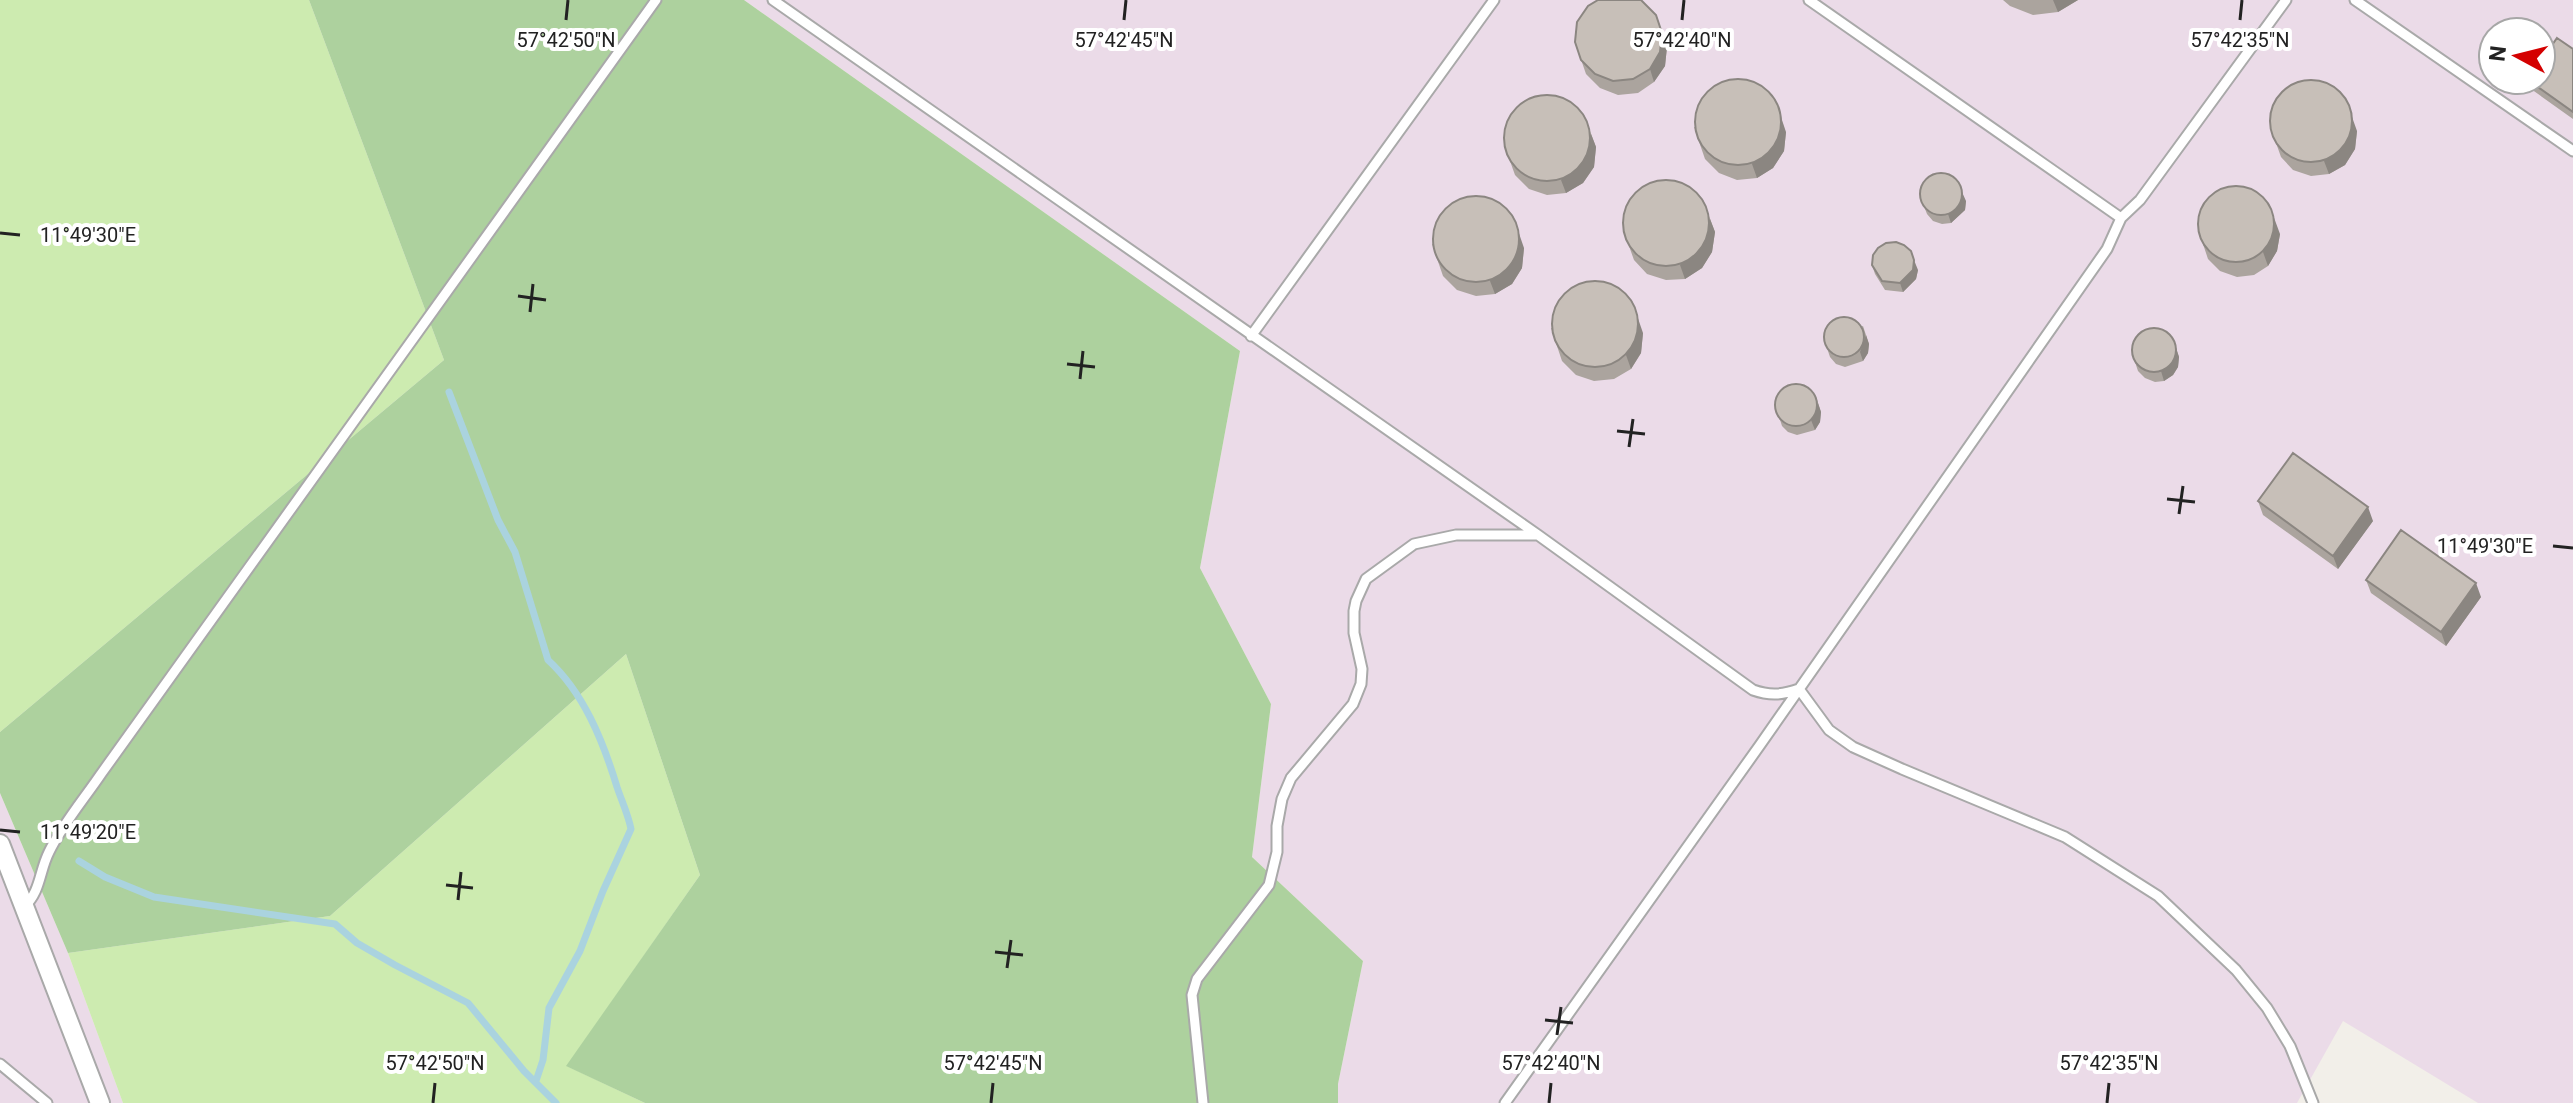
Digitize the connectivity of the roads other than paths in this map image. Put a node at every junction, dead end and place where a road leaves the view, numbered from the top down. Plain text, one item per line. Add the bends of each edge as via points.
1 (656, 0) edge
2 (773, 0) edge
3 (1494, 0) edge
4 (1809, 0) edge
5 (2286, 0) edge
6 (2355, 0) edge
7 (2573, 151) edge
8 (2121, 218) junction
9 (1251, 336) junction
10 (1538, 535) junction
11 (1799, 689) junction
12 (0, 844) edge
13 (24, 907) junction
14 (0, 1064) edge
15 (47, 1103) edge
16 (100, 1103) edge
17 (1203, 1103) edge
18 (1505, 1103) edge
19 (2313, 1103) edge

1 - 13 lane via 101,774 50,850 36,896
2 - 9 lane
3 - 9 lane
4 - 8 lane
5 - 8 lane via 2140,200
6 - 7 lane
8 - 11 lane via 2107,249
9 - 10 lane
10 - 11 lane via 1753,690 1781,695
10 - 17 lane via 1456,535 1414,544 1366,579 1354,611 1362,669 1353,704 1291,778 1282,799 1269,885 1197,979 1192,995
11 - 18 lane
11 - 19 lane via 1829,730 1853,747 2065,837 2158,896 2236,970 2267,1008 2290,1046
12 - 13 street
13 - 16 street
14 - 15 lane

